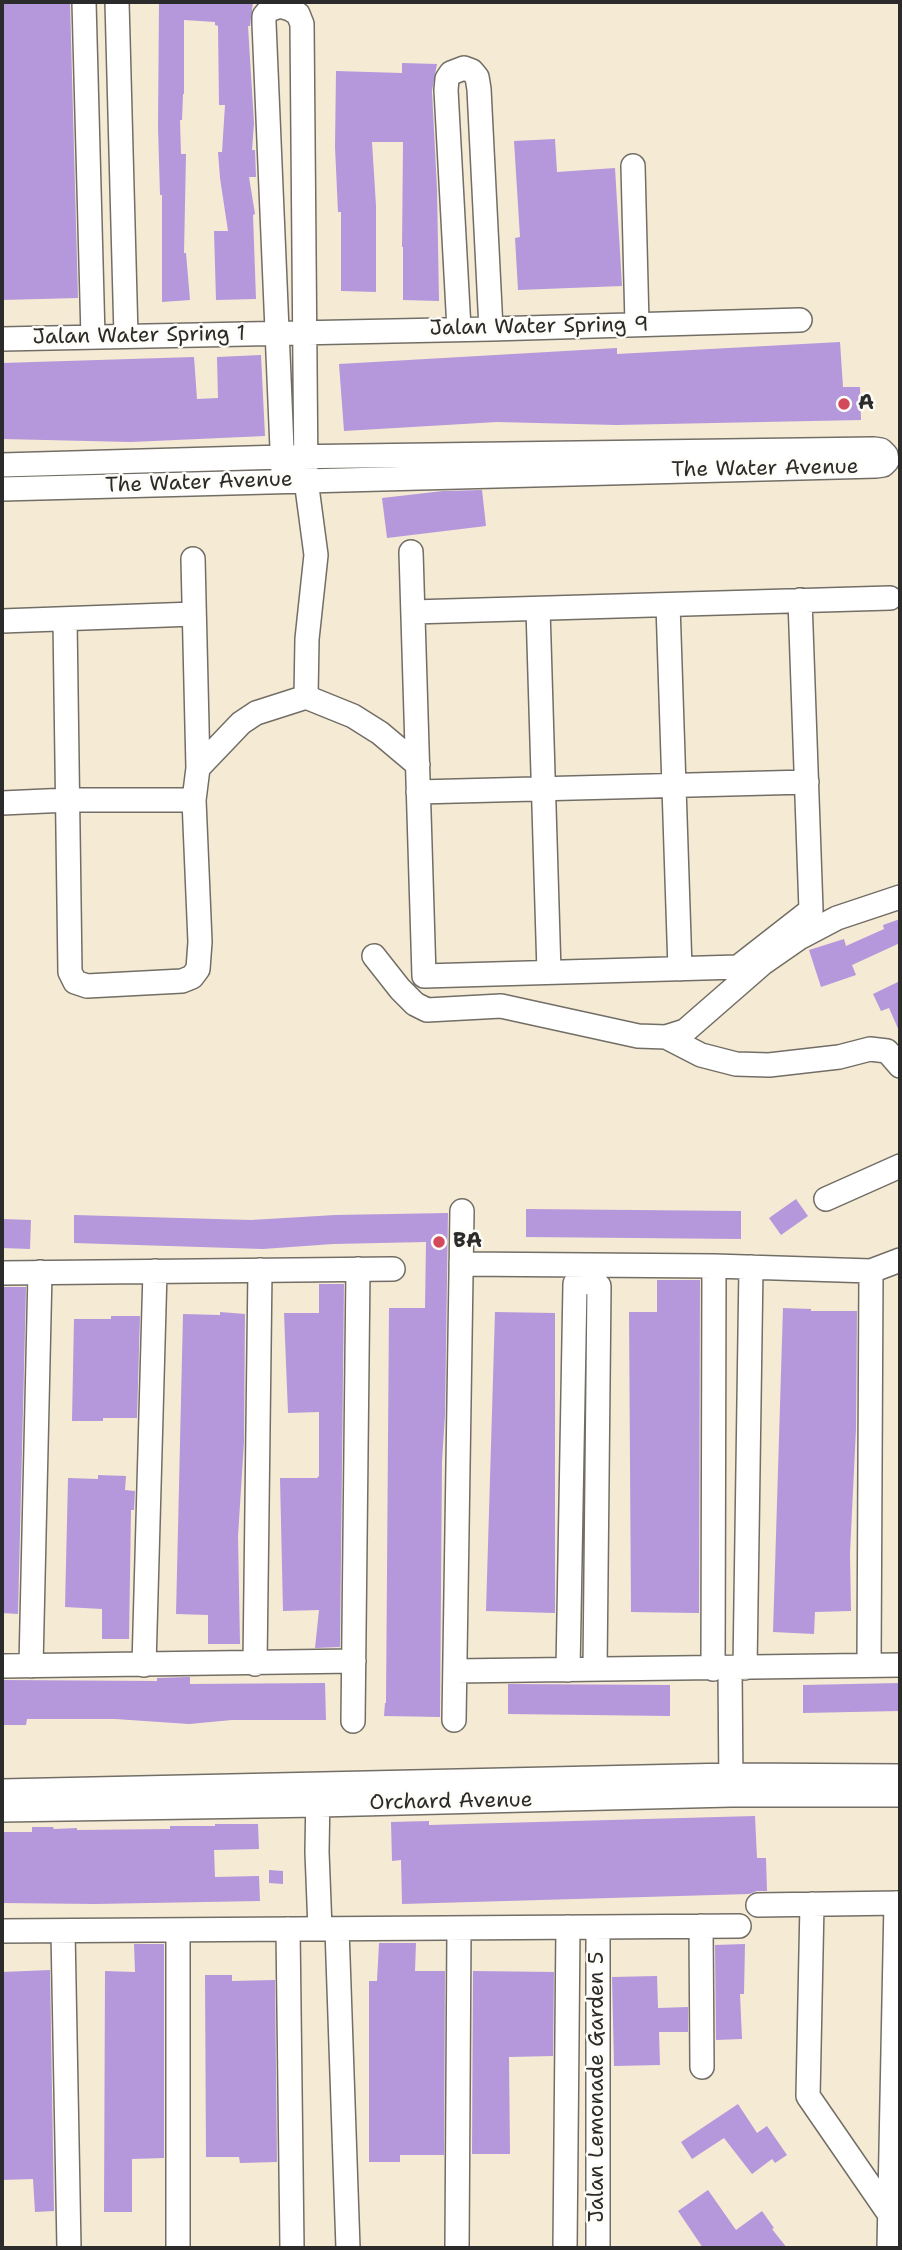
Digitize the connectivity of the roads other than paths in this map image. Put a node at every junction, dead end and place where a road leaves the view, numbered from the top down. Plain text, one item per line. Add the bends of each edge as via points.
1 (84, 2) edge
2 (117, 2) edge
3 (633, 166) dead end
4 (800, 320) dead end
5 (637, 324) junction
6 (459, 329) junction
7 (491, 329) junction
8 (276, 332) junction
9 (303, 332) junction
10 (126, 336) junction
11 (93, 337) junction
12 (2, 339) edge
13 (2, 465) edge
14 (295, 469) junction
15 (2, 489) edge
16 (411, 552) dead end
17 (193, 559) dead end
18 (890, 597) dead end
19 (800, 600) junction
20 (668, 604) junction
21 (538, 609) junction
22 (413, 612) junction
23 (194, 614) junction
24 (65, 620) junction
25 (2, 621) edge
26 (306, 697) junction
27 (418, 765) junction
28 (198, 768) junction
29 (807, 782) junction
30 (674, 786) junction
31 (543, 789) junction
32 (418, 792) junction
33 (68, 800) junction
34 (194, 800) junction
35 (2, 803) edge
36 (900, 897) edge
37 (374, 956) dead end
38 (680, 968) junction
39 (549, 972) junction
40 (666, 1037) junction
41 (900, 1066) edge
42 (900, 1166) edge
43 (826, 1199) dead end
44 (461, 1211) dead end
45 (900, 1260) edge
46 (461, 1264) junction
47 (713, 1266) junction
48 (751, 1267) junction
49 (358, 1269) junction
50 (393, 1269) dead end
51 (260, 1270) junction
52 (155, 1271) junction
53 (871, 1271) junction
54 (40, 1272) junction
55 (2, 1273) edge
56 (354, 1661) junction
57 (255, 1664) junction
58 (869, 1664) junction
59 (144, 1665) junction
60 (900, 1665) edge
61 (2, 1666) edge
62 (31, 1666) junction
63 (729, 1668) junction
64 (595, 1669) junction
65 (568, 1670) junction
66 (455, 1671) junction
67 (454, 1720) dead end
68 (354, 1721) dead end
69 (900, 1776) edge
70 (732, 1785) junction
71 (319, 1795) junction
72 (900, 1795) edge
73 (11, 1800) edge
74 (898, 1903) edge
75 (811, 1904) junction
76 (758, 1905) dead end
77 (701, 1926) junction
78 (739, 1926) dead end
79 (568, 1927) junction
80 (598, 1927) junction
81 (458, 1928) junction
82 (288, 1929) junction
83 (329, 1929) junction
84 (178, 1930) junction
85 (2, 1931) edge
86 (63, 1931) junction
87 (702, 2067) dead end
88 (896, 2131) edge
89 (890, 2215) junction
90 (69, 2248) edge
91 (178, 2248) edge
92 (292, 2248) edge
93 (348, 2248) edge
94 (457, 2248) edge
95 (565, 2248) edge
96 (598, 2248) edge
97 (889, 2248) edge

1 - 11 street
2 - 10 street
3 - 5 street
4 - 5 street, Jalan Water Spring 9
5 - 7 street, Jalan Water Spring 9
6 - 7 street, Jalan Water Spring 9
6 - 7 street via 446,90 451,73 464,68 477,77 479,89
6 - 9 street, Jalan Water Spring 9
8 - 9 street, Jalan Water Spring 9
8 - 9 street via 264,16 280,6 298,14 302,24
8 - 10 street, Jalan Water Spring 1
8 - 14 street
9 - 14 street
10 - 11 street, Jalan Water Spring 1
11 - 12 street, Jalan Water Spring 1
13 - 14 street, The Water Avenue
14 - 14 street, The Water Avenue via 874,449 881,450 887,461 876,466
14 - 15 street, The Water Avenue
14 - 26 street via 316,555
16 - 22 street
17 - 23 street
18 - 19 street
19 - 20 street
19 - 29 street
20 - 21 street
20 - 30 street
21 - 22 street
21 - 31 street
22 - 27 street
23 - 24 street
23 - 28 street
24 - 25 street
24 - 33 street
26 - 27 street via 353,716
26 - 28 street via 256,713
27 - 32 street
28 - 34 street
29 - 30 street
29 - 38 street via 811,910 738,967
30 - 31 street
30 - 38 street
31 - 32 street
31 - 39 street
32 - 39 street via 424,976
33 - 34 street
33 - 34 street via 70,972 75,982 87,986 182,981 198,969
33 - 35 street
36 - 40 street via 837,918 799,938 685,1031
37 - 40 street via 400,989 427,1010 501,1006 638,1036
38 - 39 street
40 - 41 street via 701,1055 736,1064 769,1065 870,1049 887,1051
42 - 43 street
44 - 46 street
45 - 53 street
46 - 47 street
46 - 66 street
47 - 48 street
47 - 63 street
48 - 53 street
48 - 63 street
49 - 50 street
49 - 51 street
49 - 56 street
51 - 52 street
51 - 57 street
52 - 54 street
52 - 59 street
53 - 58 street
54 - 55 street
54 - 62 street
56 - 57 street
56 - 68 street
57 - 59 street
58 - 60 street
58 - 63 street
59 - 62 street
61 - 62 street
63 - 64 street
63 - 70 street
64 - 65 street
64 - 65 street via 599,1286 584,1281 575,1284
65 - 66 street
66 - 67 street
69 - 70 street, Orchard Avenue
70 - 71 street, Orchard Avenue
70 - 72 street, Orchard Avenue
71 - 73 street, Orchard Avenue
71 - 83 street via 317,1852
74 - 75 street
74 - 88 street
75 - 76 street
75 - 89 street via 808,2096
77 - 78 street
77 - 80 street
77 - 87 street
79 - 80 street
79 - 81 street
79 - 95 street
80 - 96 street, Jalan Lemonade Garden 5
81 - 83 street
81 - 94 street
82 - 83 street
82 - 84 street
82 - 92 street
83 - 93 street
84 - 86 street
84 - 91 street
85 - 86 street
86 - 90 street
88 - 89 street
89 - 97 street

